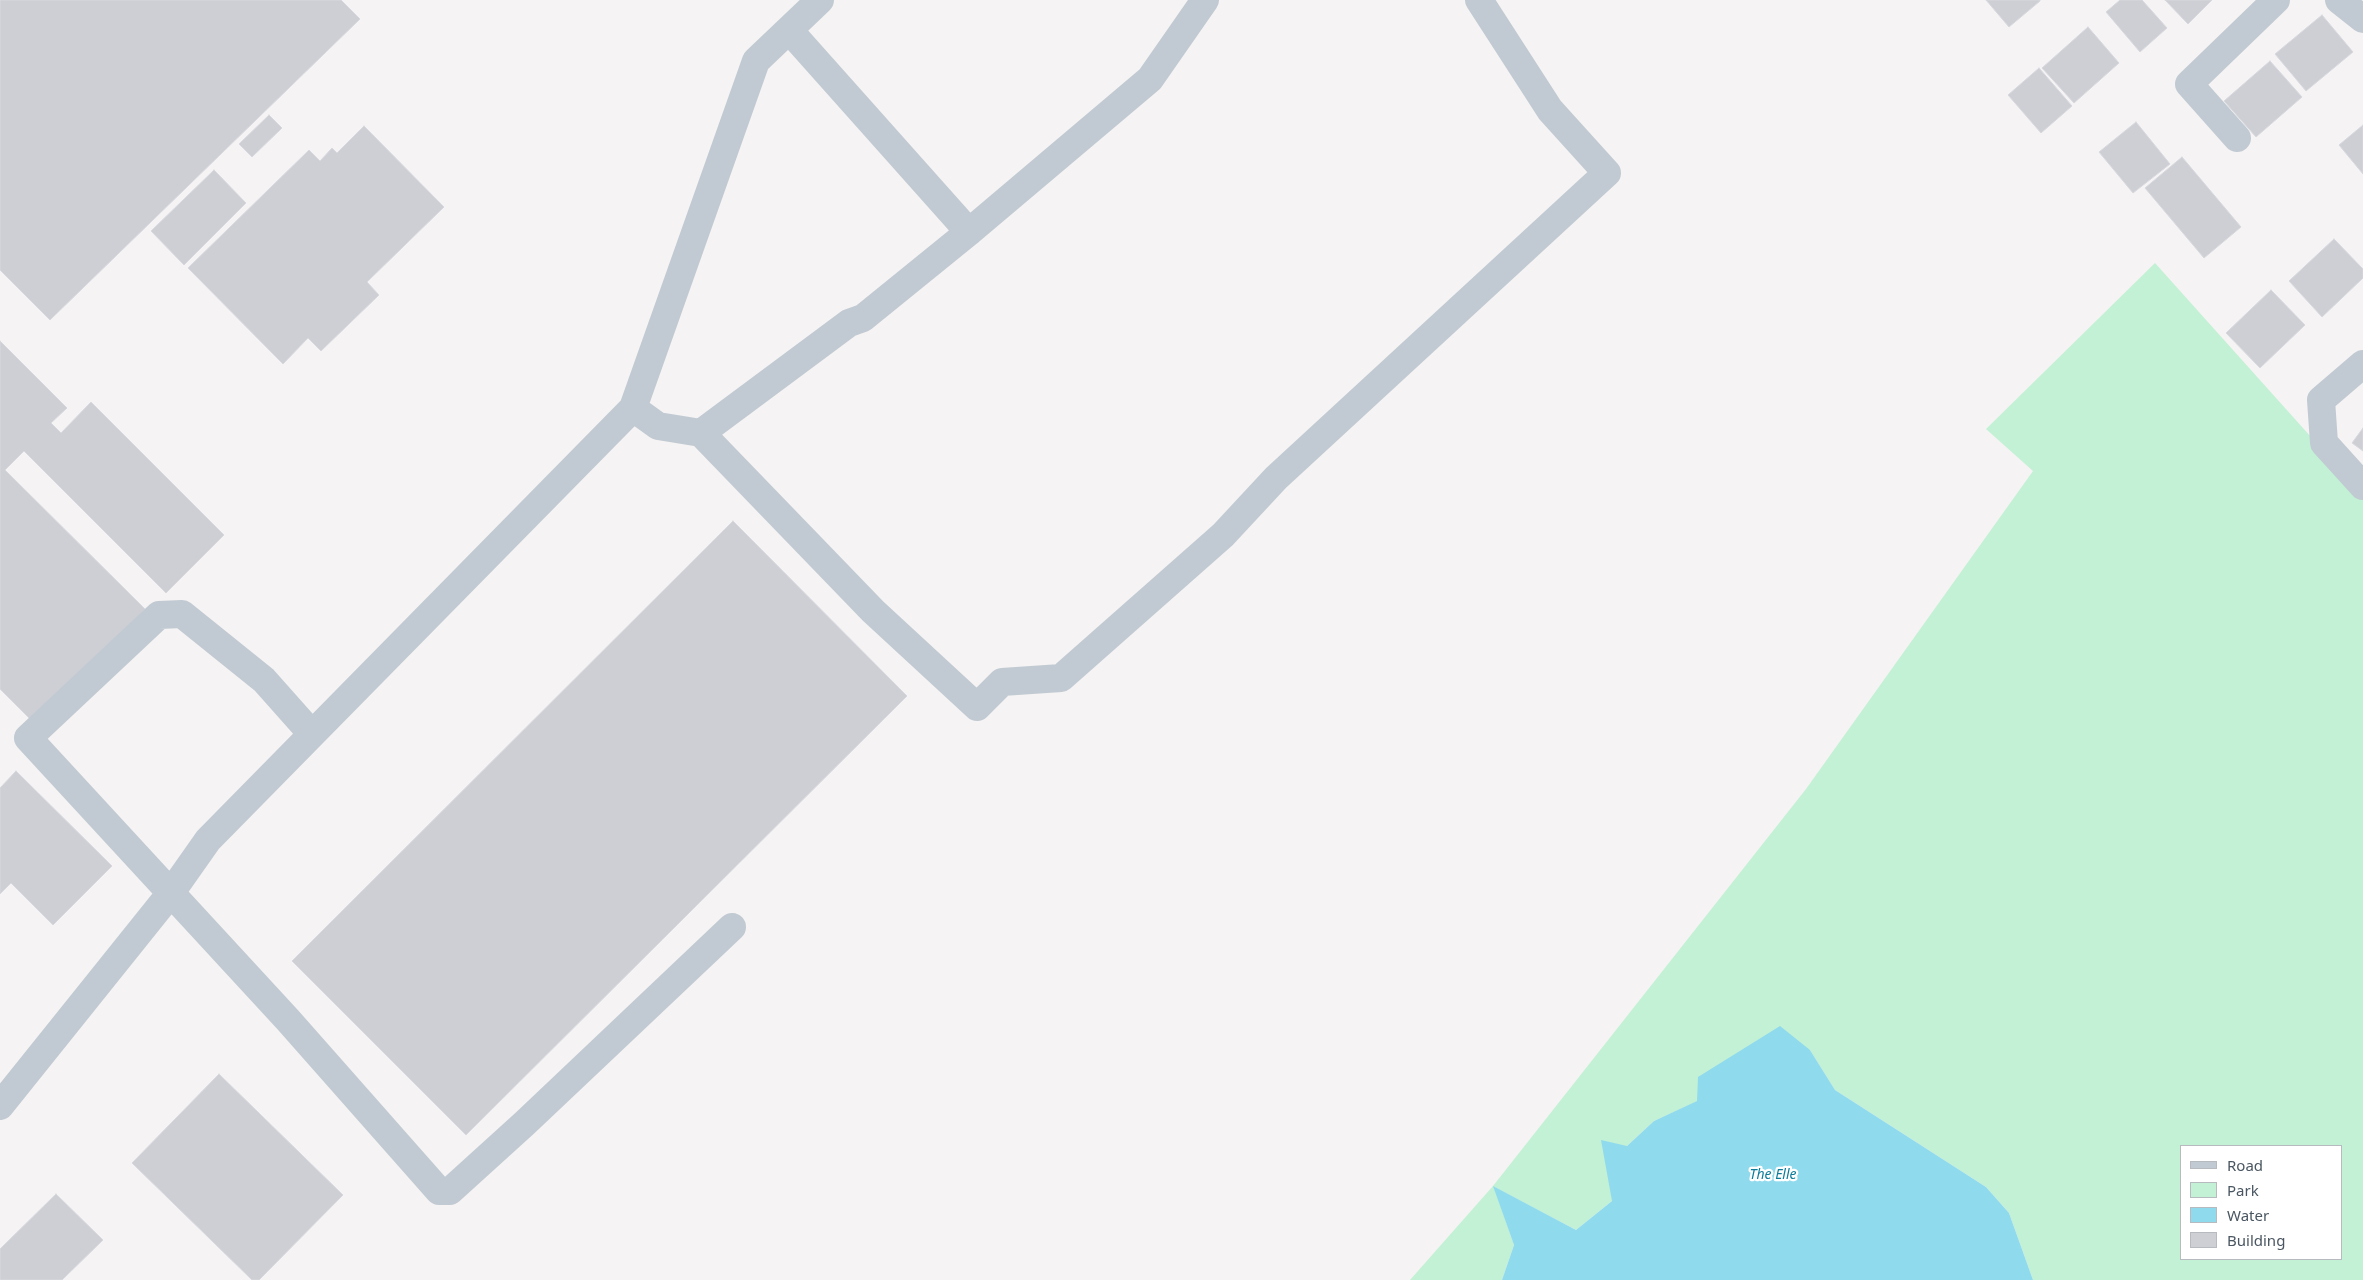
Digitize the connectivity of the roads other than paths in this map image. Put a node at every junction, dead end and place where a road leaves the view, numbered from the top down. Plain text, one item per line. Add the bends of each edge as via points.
1 (820, 0) edge
2 (1205, 0) edge
3 (1479, 0) edge
4 (2276, 0) edge
5 (2339, 0) edge
6 (2363, 19) edge
7 (789, 30) junction
8 (2237, 138) dead end
9 (969, 232) junction
10 (2363, 364) edge
11 (633, 408) junction
12 (701, 433) junction
13 (2363, 486) edge
14 (312, 734) junction
15 (170, 894) junction
16 (732, 927) dead end
17 (0, 1106) edge

1 - 7 street
2 - 9 street via 1150,79
3 - 12 street via 1550,110 1607,173 1276,478 1224,534 1061,678 1002,682 977,707 873,611
4 - 8 street via 2189,84
5 - 6 street
7 - 9 street
7 - 11 street via 756,61
9 - 12 street via 863,318 849,323
10 - 13 street via 2321,400 2324,443
11 - 12 street via 658,426
11 - 14 street
14 - 15 street via 208,840
14 - 15 street via 264,680 182,614 159,614 28,738
15 - 16 street via 288,1020 439,1191 450,1191
15 - 17 street

